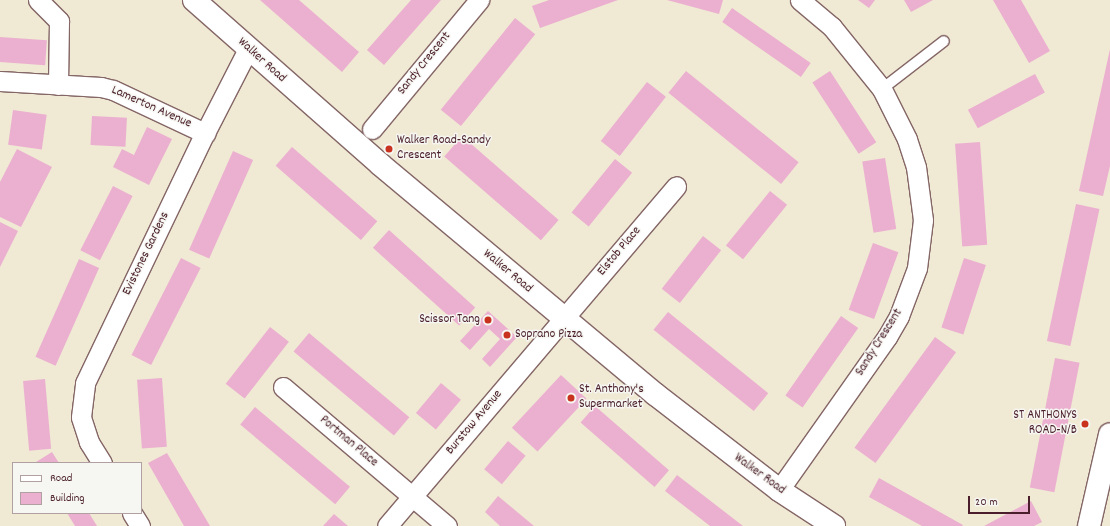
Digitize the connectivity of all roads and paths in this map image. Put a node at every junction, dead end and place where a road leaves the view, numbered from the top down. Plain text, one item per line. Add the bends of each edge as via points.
1 (38, 0) edge
2 (194, 0) edge
3 (479, 0) edge
4 (800, 0) edge
5 (944, 41) dead end
6 (248, 50) junction
7 (0, 81) edge
8 (58, 85) junction
9 (882, 88) junction
10 (372, 129) dead end
11 (205, 133) junction
12 (676, 186) dead end
13 (563, 319) junction
14 (283, 388) dead end
15 (1109, 438) edge
16 (101, 462) edge
17 (780, 490) junction
18 (412, 496) junction
19 (133, 514) edge
20 (140, 526) edge
21 (387, 526) edge
22 (447, 526) edge
23 (834, 526) edge
24 (1089, 526) edge

1 - 8 street via 59,21
2 - 6 main road, Walker Road
3 - 10 street, Sandy Crescent
4 - 9 street, Sandy Crescent via 832,27
5 - 9 lane
6 - 11 street, Evistones Gardens
6 - 13 main road, Walker Road
7 - 8 street, Lamerton Avenue
8 - 11 street, Lamerton Avenue via 100,87 119,92
9 - 17 street, Sandy Crescent via 907,139 916,167 923,220 917,268 899,316 887,337
11 - 16 street, Evistones Gardens via 85,383 81,417 89,442
12 - 13 street, Elstob Place
13 - 17 main road, Walker Road via 704,433
13 - 18 street, Burstow Avenue
14 - 18 street, Portman Place
15 - 24 main road
17 - 23 main road, Walker Road
18 - 21 street, Burstow Avenue
18 - 22 street, Portman Place
19 - 20 street

